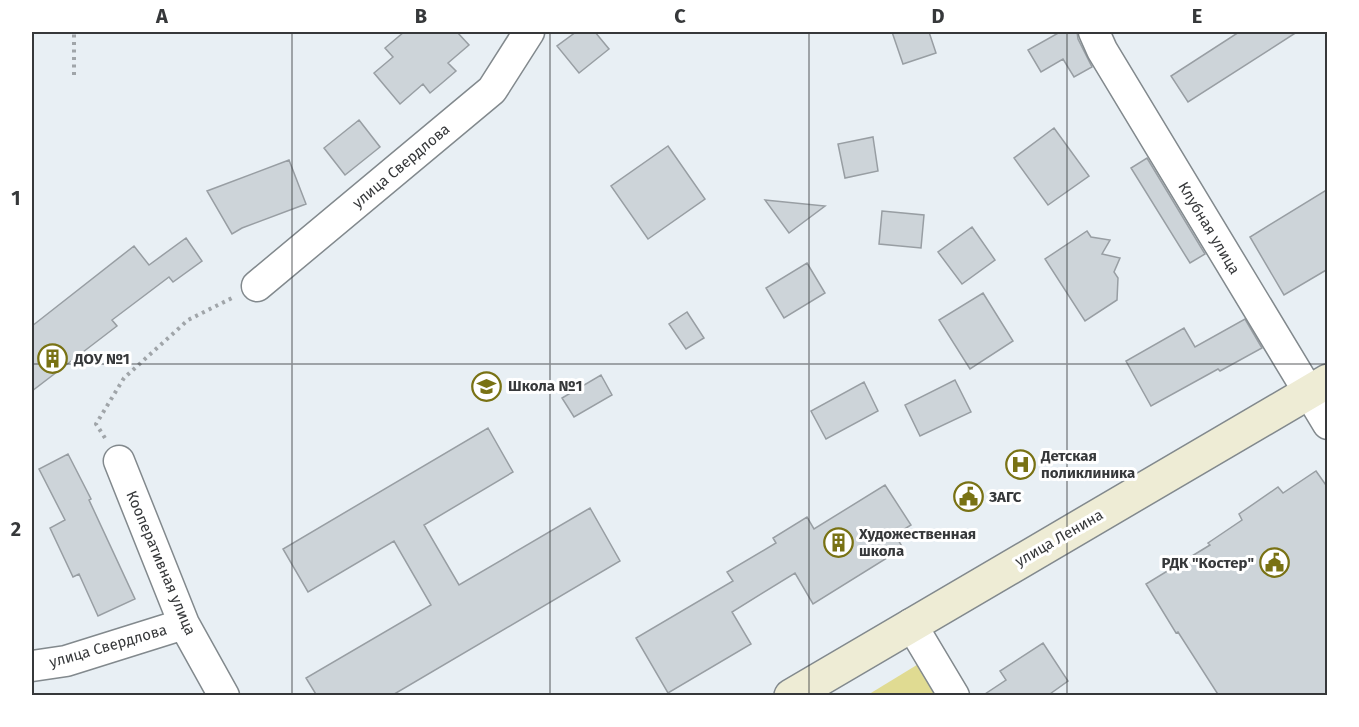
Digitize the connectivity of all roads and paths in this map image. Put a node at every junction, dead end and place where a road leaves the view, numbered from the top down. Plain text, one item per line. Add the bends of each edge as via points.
1 (74, 32) edge
2 (529, 32) edge
3 (1095, 32) edge
4 (74, 75) dead end
5 (257, 286) joint
6 (1318, 386) edge
7 (1328, 424) edge
8 (119, 461) joint
9 (184, 624) junction
10 (911, 624) junction
11 (32, 666) edge
12 (224, 696) edge
13 (791, 696) edge
14 (954, 696) edge

1 - 4 path
2 - 5 street, улица Свердлова via 492,90
3 - 6 street, Клубная улица via 1102,50
5 - 8 path via 189,320 124,378 96,424
6 - 7 street, Клубная улица
6 - 10 main road, улица Ленина
8 - 9 street, Кооперативная улица
9 - 11 street, улица Свердлова via 66,661
9 - 12 street, Кооперативная улица
10 - 13 main road, улица Ленина
10 - 14 street

